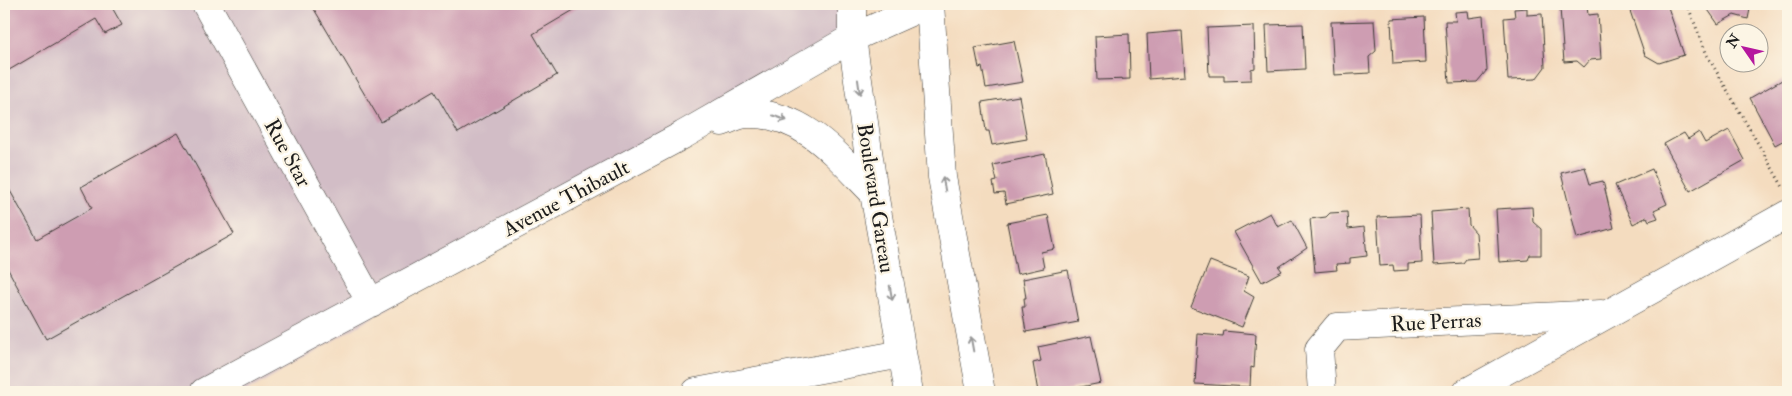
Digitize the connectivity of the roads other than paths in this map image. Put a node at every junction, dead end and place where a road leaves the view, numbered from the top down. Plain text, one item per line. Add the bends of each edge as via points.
1 (206, 4) edge
2 (852, 4) edge
3 (929, 4) edge
4 (852, 38) junction
5 (683, 135) junction
6 (874, 194) junction
7 (1787, 204) edge
8 (371, 302) junction
9 (1606, 314) junction
10 (902, 354) junction
11 (204, 392) edge
12 (696, 392) edge
13 (909, 392) edge
14 (981, 392) edge
15 (1322, 392) edge
16 (1467, 392) edge

1 - 8 street, Rue Star
2 - 4 street, Boulevard Gareau
3 - 4 street, Avenue Thibault
14 -> 3 street via 942,176
4 - 5 street, Avenue Thibault
4 -> 6 street, Boulevard Gareau
5 -> 6 street via 746,113 771,115 803,127 820,138
5 - 8 street, Avenue Thibault
6 -> 10 street, Boulevard Gareau
7 - 9 street, Rue Perras
8 - 11 street, Avenue Thibault
9 - 15 street, Rue Perras via 1337,327 1319,349
9 - 16 street, Rue Perras
10 - 12 street
10 - 13 street, Boulevard Gareau

